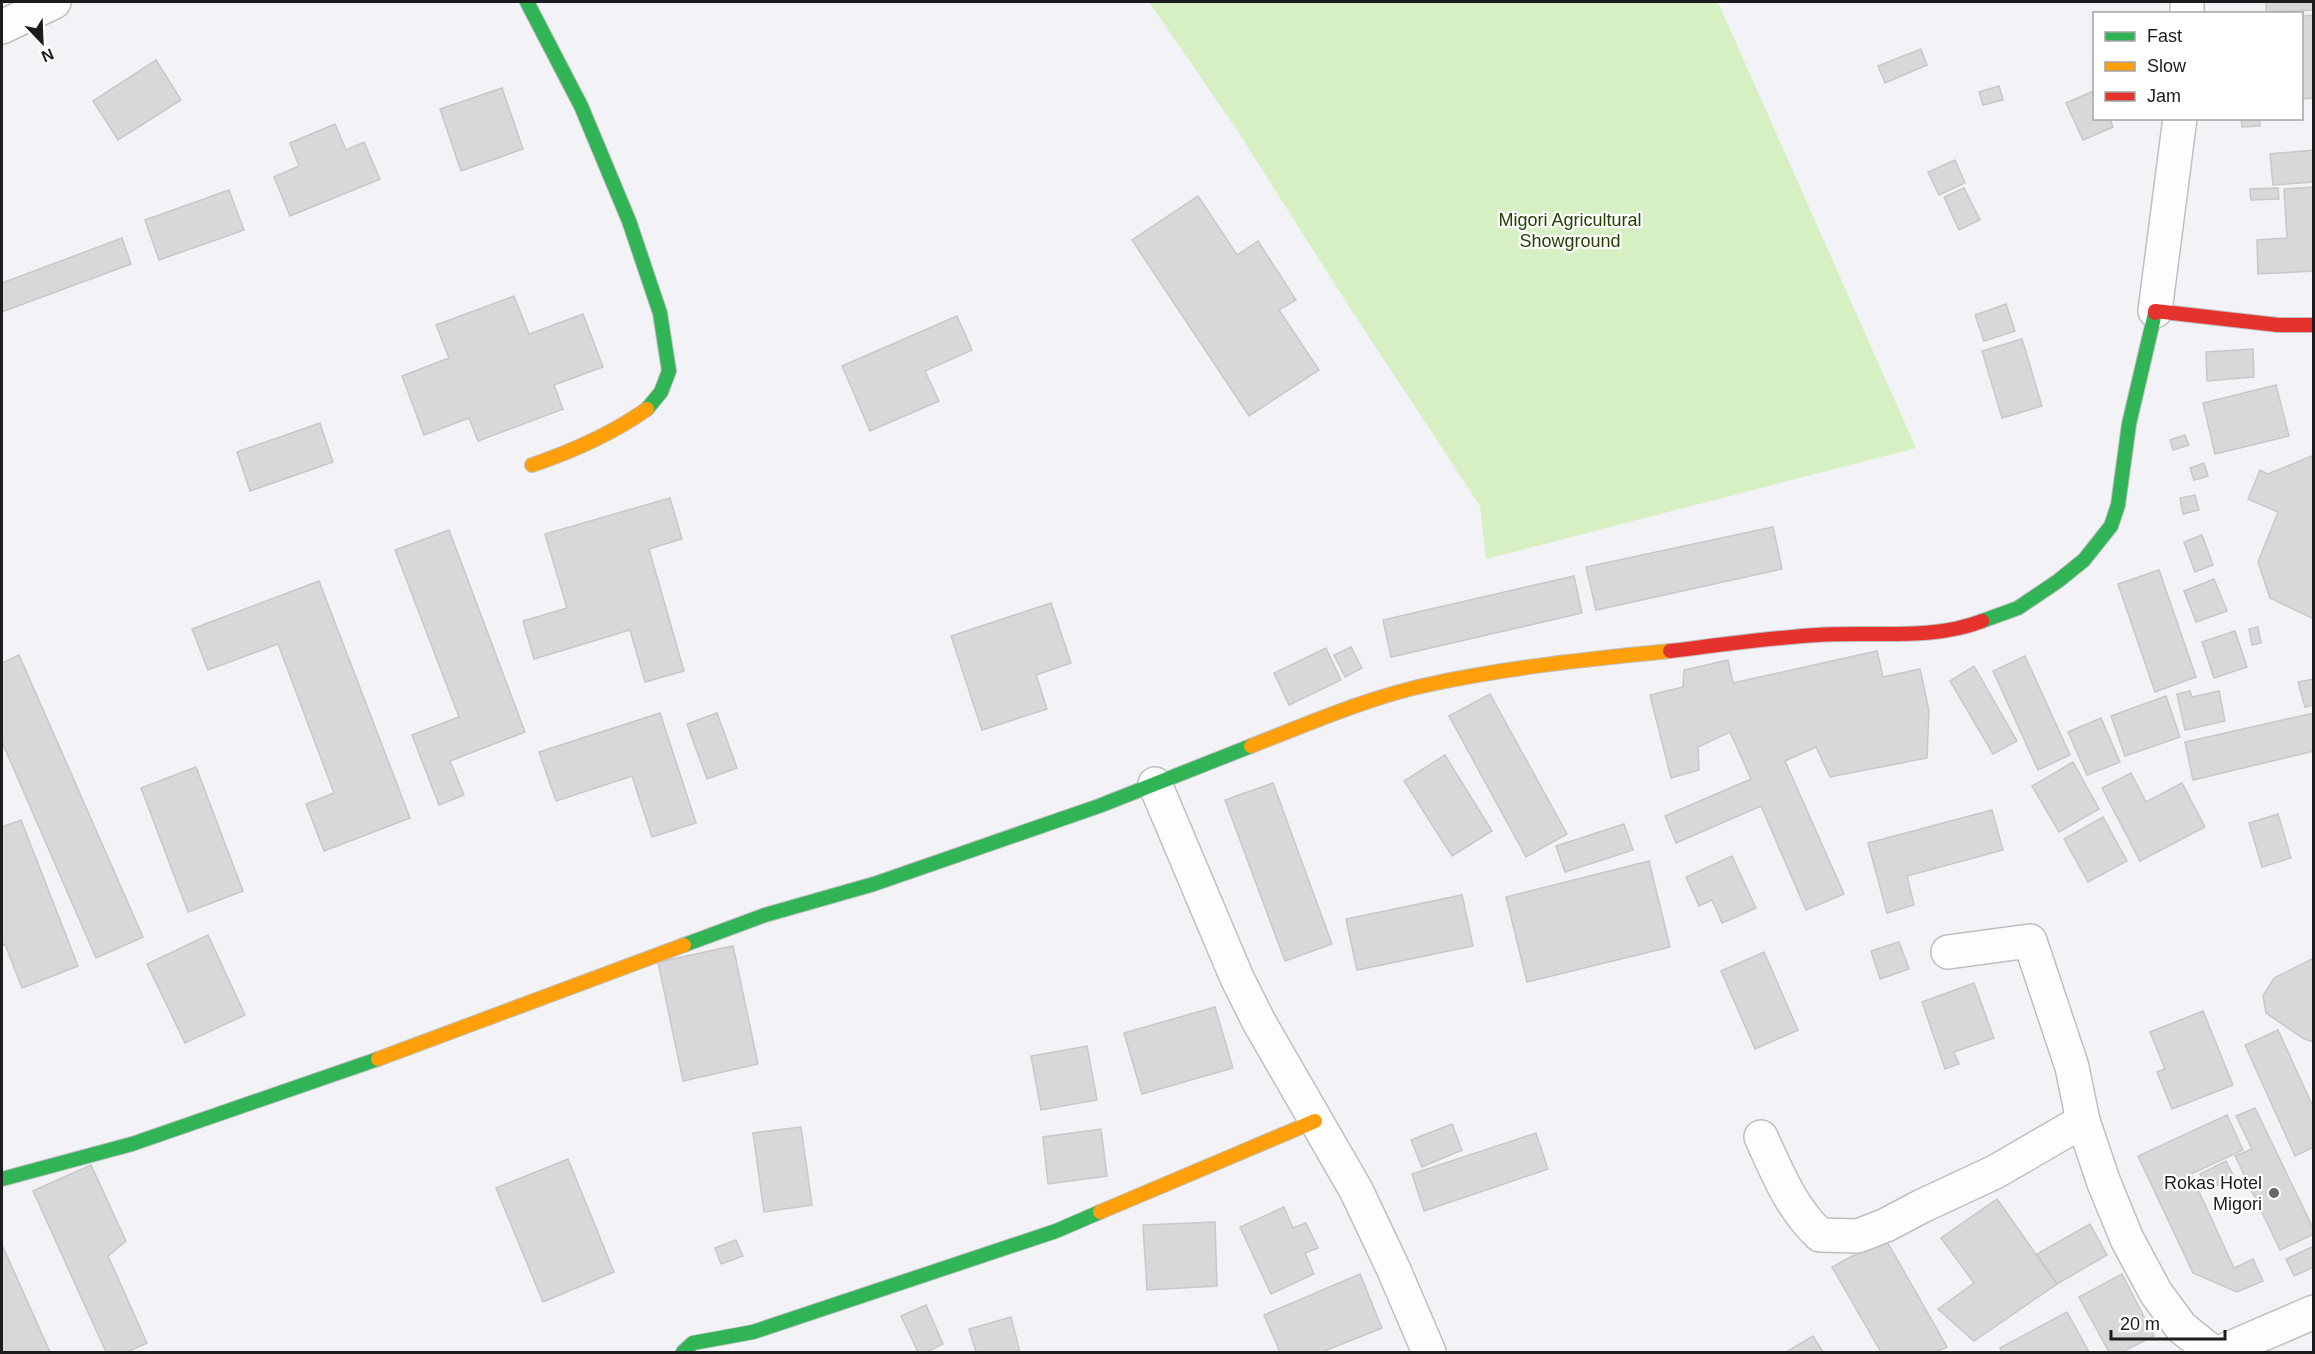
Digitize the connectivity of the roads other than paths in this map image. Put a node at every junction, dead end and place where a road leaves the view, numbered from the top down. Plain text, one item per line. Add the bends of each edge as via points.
1 (54, 2) edge
2 (527, 2) edge
3 (2, 27) edge
4 (2180, 120) edge
5 (2155, 311) junction
6 (2313, 325) edge
7 (532, 465) dead end
8 (1155, 784) junction
9 (1948, 952) dead end
10 (1315, 1121) junction
11 (2083, 1121) junction
12 (1761, 1137) dead end
13 (2, 1179) edge
14 (2313, 1312) edge
15 (684, 1353) edge
16 (1429, 1353) edge
17 (2212, 1353) edge
18 (2222, 1353) edge

1 - 3 street
2 - 7 street via 581,106 629,221 660,313 669,371 661,392 647,410 568,453
4 - 5 street
5 - 6 street via 2278,325
5 - 8 street via 2111,526 2084,560 2018,608 1970,626 1922,633 1818,635 1542,663 1430,684 1361,703
8 - 10 street via 1237,978
8 - 13 street via 874,884 755,919 323,1080 132,1144
9 - 11 street via 2030,942 2072,1067
10 - 15 street via 1056,1231 753,1332 693,1343
10 - 16 street via 1356,1190
11 - 12 street via 1995,1172 1858,1236 1820,1235 1806,1222 1779,1178
11 - 17 street via 2127,1239 2156,1293 2181,1327
14 - 18 street

